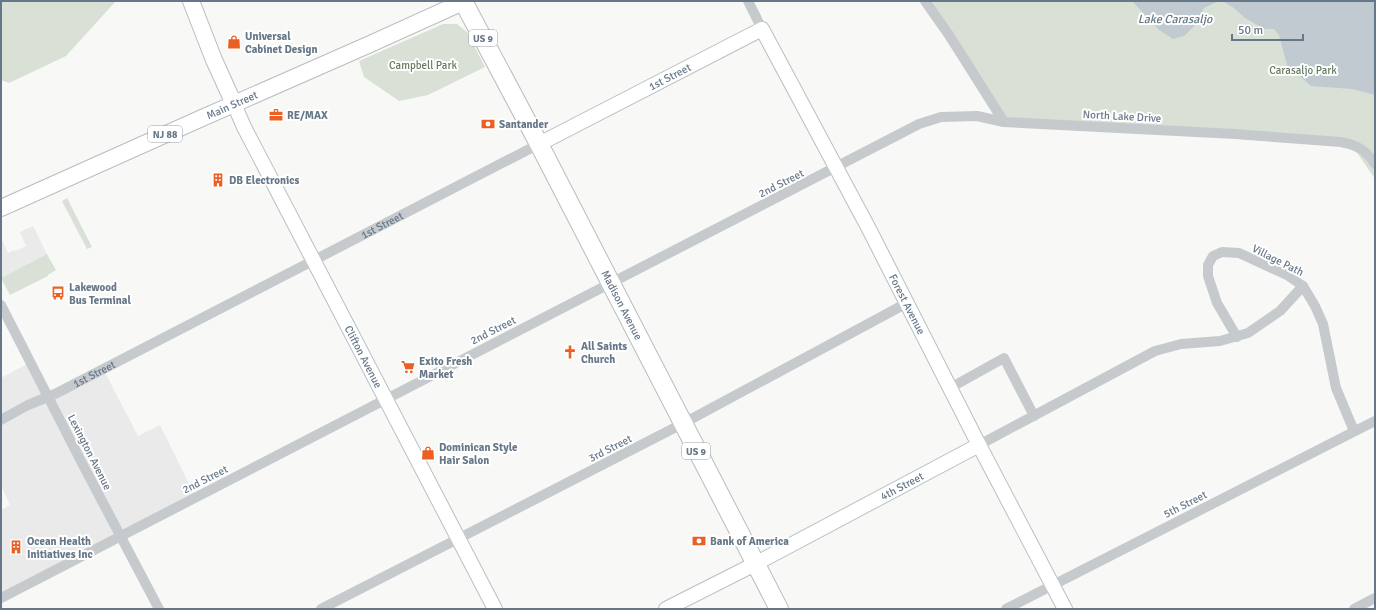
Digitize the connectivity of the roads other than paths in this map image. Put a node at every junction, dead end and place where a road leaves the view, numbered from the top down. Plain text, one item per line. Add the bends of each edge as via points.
1 (190, 1) edge
2 (463, 1) edge
3 (748, 1) edge
4 (925, 1) edge
5 (762, 29) junction
6 (234, 104) junction
7 (1004, 122) junction
8 (539, 144) junction
9 (1375, 164) edge
10 (836, 168) junction
11 (1, 208) edge
12 (313, 260) junction
13 (610, 284) junction
14 (1303, 286) junction
15 (907, 303) junction
16 (1, 305) edge
17 (1237, 337) junction
18 (1137, 361) joint
19 (950, 388) junction
20 (48, 397) junction
21 (385, 399) junction
22 (1034, 416) junction
23 (1, 420) edge
24 (1375, 421) edge
25 (682, 424) junction
26 (1354, 431) junction
27 (979, 445) junction
28 (120, 536) junction
29 (458, 538) junction
30 (755, 564) junction
31 (1052, 585) junction
32 (1, 598) edge
33 (1375, 598) edge
34 (159, 609) edge
35 (322, 609) edge
36 (495, 609) edge
37 (666, 609) edge
38 (779, 609) edge
39 (1006, 609) edge
40 (1065, 609) edge
41 (1354, 609) edge

1 - 6 main road
2 - 6 main road, Main Street / NJ 88
2 - 8 highway, Madison Avenue / US 9
3 - 5 street, Forest Avenue
4 - 7 street via 949,34
5 - 8 street, 1st Street
5 - 10 street, Forest Avenue
6 - 11 main road, Main Street / NJ 88
6 - 12 street, Clifton Avenue
7 - 9 street, North Lake Drive via 1341,142 1354,144
7 - 10 street, 2nd Street via 977,116 941,117 919,124
8 - 12 street, 1st Street
8 - 13 highway, Madison Avenue / US 9
10 - 13 street, 2nd Street
10 - 15 street, Forest Avenue
12 - 20 street, 1st Street
12 - 21 street, Clifton Avenue
13 - 21 street, 2nd Street
13 - 25 highway, Madison Avenue / US 9
14 - 17 street, Village Path via 1274,316
14 - 17 street, Village Path via 1239,253 1222,252 1213,256 1208,265 1208,276 1217,303
14 - 26 street, Village Path via 1322,324 1336,388
15 - 19 street, Forest Avenue
15 - 25 street, 3rd Street
16 - 20 street, Lexington Avenue
17 - 18 street, Village Path via 1181,344 1155,351
18 - 22 street, 4th Street
19 - 22 street via 1004,358
19 - 27 street, Forest Avenue
20 - 23 street, 1st Street
20 - 28 street, Lexington Avenue
21 - 28 street, 2nd Street
21 - 29 street, Clifton Avenue
22 - 27 street, 4th Street
24 - 26 street, 5th Street
25 - 29 street, 3rd Street
25 - 30 highway, Madison Avenue / US 9
26 - 31 street, 5th Street
27 - 30 street, 4th Street
27 - 31 street, Forest Avenue
28 - 32 street, 2nd Street
28 - 34 street, Lexington Avenue
29 - 35 street, 3rd Street
29 - 36 street, Clifton Avenue
30 - 37 street, 4th Street
30 - 38 highway, Madison Avenue / US 9
31 - 39 street, 5th Street
31 - 40 street, Forest Avenue
33 - 41 street

